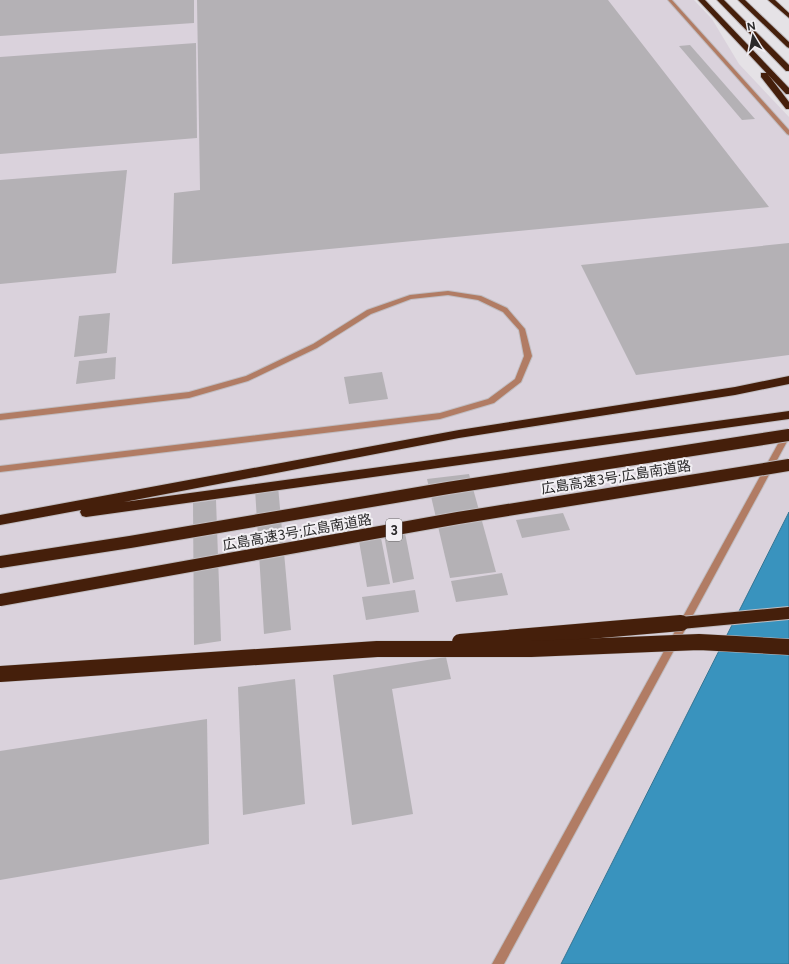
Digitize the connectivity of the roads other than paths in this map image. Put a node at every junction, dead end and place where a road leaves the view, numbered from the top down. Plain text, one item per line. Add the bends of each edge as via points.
1 (670, 0) edge
2 (701, 0) edge
3 (720, 0) edge
4 (741, 0) edge
5 (771, 0) edge
6 (789, 13) edge
7 (789, 16) edge
8 (719, 19) junction
9 (789, 46) edge
10 (789, 70) edge
11 (789, 92) edge
12 (789, 107) edge
13 (789, 132) edge
14 (789, 380) edge
15 (789, 415) edge
16 (0, 417) edge
17 (789, 431) edge
18 (789, 435) edge
19 (789, 465) edge
20 (0, 470) edge
21 (0, 520) edge
22 (0, 524) edge
23 (0, 562) edge
24 (0, 600) edge
25 (789, 613) edge
26 (789, 647) edge
27 (377, 649) junction
28 (0, 674) edge
29 (498, 964) edge

1 - 13 lane
2 - 8 highway
3 - 10 highway
4 - 9 highway
5 - 6 highway
5 - 7 highway
8 - 11 highway
8 - 12 highway
14 - 21 highway via 735,391 459,434
15 - 22 highway
16 - 20 lane via 189,395 248,378 316,346 369,312 410,297 448,293 479,298 505,310 522,329 528,356 518,380 491,401 440,416
17 - 29 lane
18 - 23 highway, 広島高速3号;広島南道路 / 3, bridge
19 - 24 highway, 広島高速3号;広島南道路 / 3, bridge via 466,517
25 - 27 highway, bridge
26 - 27 highway, bridge via 699,642 531,649
27 - 28 highway, bridge

